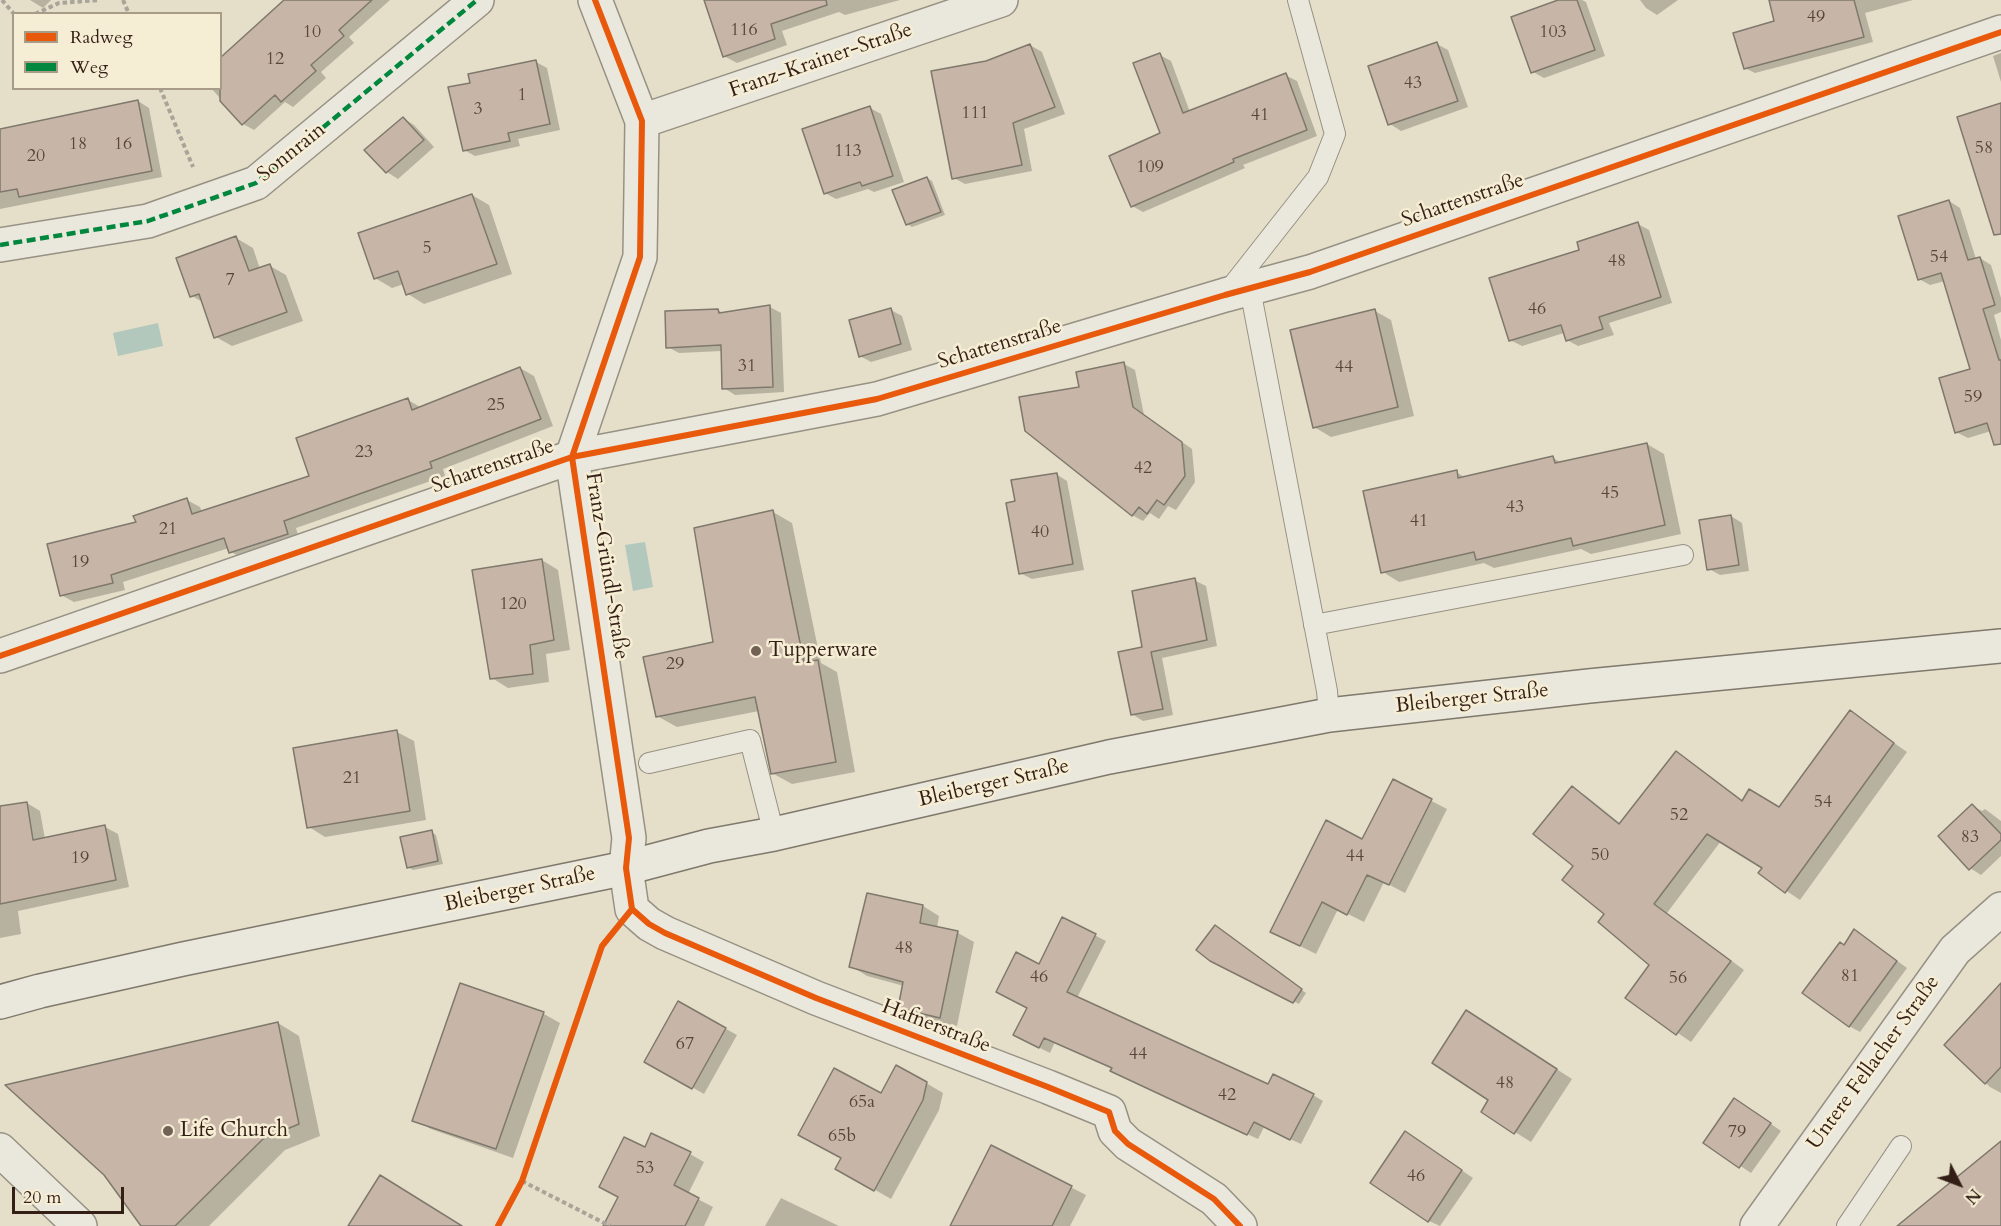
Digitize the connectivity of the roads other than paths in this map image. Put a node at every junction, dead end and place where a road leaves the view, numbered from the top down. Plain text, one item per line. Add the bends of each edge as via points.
1 (477, 0) edge
2 (595, 0) edge
3 (1001, 0) edge
4 (1298, 0) edge
5 (2001, 32) edge
6 (642, 121) junction
7 (0, 245) edge
8 (1238, 292) junction
9 (572, 457) junction
10 (1683, 555) dead end
11 (1314, 625) junction
12 (2001, 646) edge
13 (0, 656) edge
14 (1329, 715) junction
15 (649, 763) dead end
16 (774, 834) junction
17 (626, 868) junction
18 (2001, 909) edge
19 (0, 1002) edge
20 (1901, 1146) dead end
21 (0, 1150) edge
22 (80, 1226) edge
23 (1240, 1226) edge
24 (1757, 1226) edge
25 (1847, 1226) edge

1 - 7 street, Sonnrain via 256,183 148,221
2 - 6 street, Franz-Gründl-Straße
3 - 6 street, Franz-Krainer-Straße
4 - 8 lane via 1335,134 1318,177
5 - 8 street, Schattenstraße via 1310,272
6 - 9 street, Franz-Gründl-Straße via 640,257
8 - 9 street, Schattenstraße via 877,399
8 - 11 lane
9 - 13 street, Schattenstraße
9 - 17 street, Franz-Gründl-Straße via 629,838
10 - 11 lane
11 - 14 lane
12 - 14 street, Bleiberger Straße
14 - 16 street, Bleiberger Straße via 1109,757
15 - 16 lane via 750,741
16 - 17 street, Bleiberger Straße
17 - 19 street, Bleiberger Straße via 183,959
17 - 23 street, Hafnerstraße via 632,909 649,924 816,998 1109,1112 1115,1131 1128,1144 1214,1199
18 - 24 street, Untere Fellacher Straße via 1955,950
20 - 25 lane
21 - 22 street

